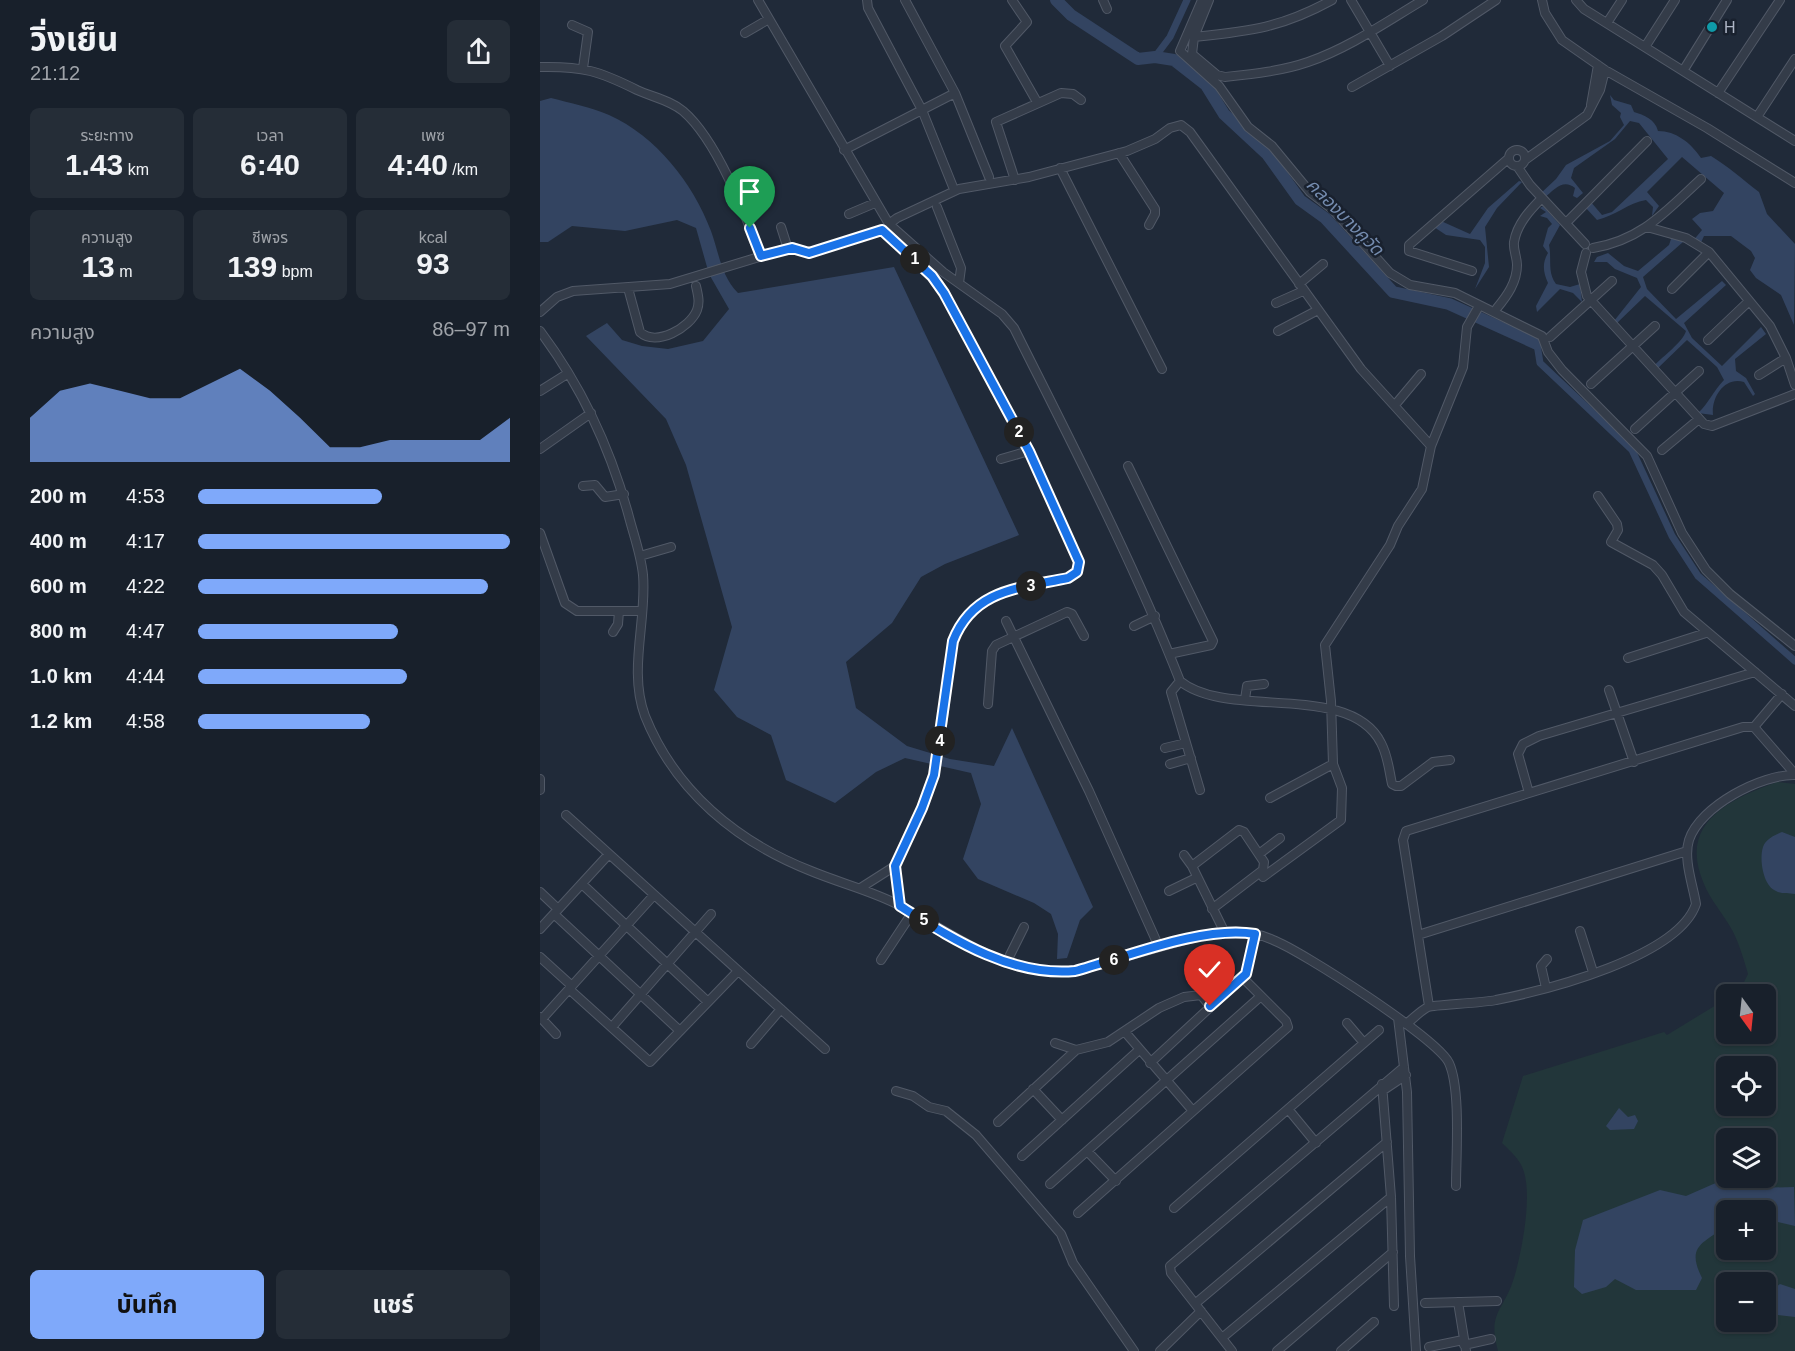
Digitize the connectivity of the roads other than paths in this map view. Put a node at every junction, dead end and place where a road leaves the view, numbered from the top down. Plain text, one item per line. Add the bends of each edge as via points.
1 (758, 0) edge
2 (867, 0) edge
3 (905, 0) edge
4 (1012, 0) edge
5 (1103, 0) edge
6 (1202, 0) edge
7 (1209, 0) edge
8 (1332, 0) edge
9 (1351, 0) edge
10 (1424, 0) edge
11 (1496, 0) edge
12 (1542, 0) edge
13 (1576, 0) edge
14 (1622, 0) edge
15 (1675, 0) edge
16 (1727, 0) edge
17 (1780, 0) edge
18 (1107, 9) dead end
19 (770, 19) junction
20 (1607, 23) junction
21 (572, 25) dead end
22 (745, 33) dead end
23 (1369, 33) junction
24 (1194, 37) junction
25 (1645, 47) junction
26 (1795, 58) edge
27 (1598, 65) junction
28 (1390, 66) junction
29 (540, 67) edge
30 (583, 68) junction
31 (1605, 70) junction
32 (1683, 71) junction
33 (1352, 87) dead end
34 (955, 93) junction
35 (1718, 93) junction
36 (1081, 100) dead end
37 (1037, 102) junction
38 (1591, 107) junction
39 (922, 110) junction
40 (1757, 117) junction
41 (1794, 139) edge
42 (1647, 141) dead end
43 (844, 150) junction
44 (1119, 153) junction
45 (1509, 158) junction
46 (1525, 160) junction
47 (1517, 166) junction
48 (1060, 168) junction
49 (989, 177) dead end
50 (1701, 178) dead end
51 (1015, 180) junction
52 (1795, 183) edge
53 (953, 187) dead end
54 (1538, 201) junction
55 (875, 203) junction
56 (937, 207) dead end
57 (849, 214) dead end
58 (1566, 223) junction
59 (889, 224) junction
60 (1149, 225) dead end
61 (781, 227) dead end
62 (1647, 227) junction
63 (1588, 248) junction
64 (788, 249) junction
65 (1709, 252) junction
66 (761, 256) junction
67 (1323, 264) dead end
68 (1472, 271) dead end
69 (1612, 282) dead end
70 (959, 283) junction
71 (696, 286) dead end
72 (1301, 287) junction
73 (628, 288) junction
74 (1672, 289) dead end
75 (1592, 300) junction
76 (1748, 302) junction
77 (1276, 303) dead end
78 (1478, 308) junction
79 (1497, 308) dead end
80 (1318, 310) junction
81 (540, 312) edge
82 (1655, 326) dead end
83 (540, 332) edge
84 (1278, 332) dead end
85 (1550, 337) dead end
86 (1708, 340) dead end
87 (1633, 347) junction
88 (1786, 358) junction
89 (1162, 369) dead end
90 (1700, 371) dead end
91 (567, 374) junction
92 (1421, 374) dead end
93 (1759, 375) dead end
94 (1592, 384) dead end
95 (1795, 386) edge
96 (540, 391) edge
97 (1676, 393) junction
98 (1795, 394) edge
99 (1395, 405) junction
100 (591, 413) junction
101 (1699, 419) junction
102 (1635, 429) dead end
103 (541, 444) edge
104 (1431, 446) junction
105 (1662, 450) dead end
106 (1029, 451) junction
107 (1001, 459) dead end
108 (1128, 466) dead end
109 (583, 486) dead end
110 (624, 494) junction
111 (1599, 496) dead end
112 (540, 533) edge
113 (671, 547) dead end
114 (640, 556) junction
115 (620, 611) junction
116 (641, 611) junction
117 (1155, 616) junction
118 (1006, 621) dead end
119 (1134, 626) dead end
120 (613, 632) dead end
121 (1706, 633) junction
122 (1084, 636) dead end
123 (1014, 637) junction
124 (1795, 646) edge
125 (1169, 654) junction
126 (1628, 658) dead end
127 (1755, 672) junction
128 (1180, 681) junction
129 (1264, 684) dead end
130 (1609, 690) dead end
131 (1782, 694) junction
132 (1245, 699) junction
133 (988, 704) dead end
134 (1795, 706) edge
135 (1334, 710) junction
136 (1618, 712) junction
137 (1754, 727) junction
138 (1186, 742) junction
139 (1165, 748) dead end
140 (1191, 758) junction
141 (1450, 760) dead end
142 (1634, 762) junction
143 (1170, 764) dead end
144 (1333, 764) junction
145 (540, 779) edge
146 (540, 790) edge
147 (1200, 790) dead end
148 (1529, 793) junction
149 (1270, 798) dead end
150 (566, 814) dead end
151 (1280, 838) dead end
152 (1687, 851) junction
153 (609, 854) junction
154 (1259, 854) junction
155 (1184, 855) dead end
156 (895, 866) junction
157 (1192, 866) junction
158 (1263, 877) dead end
159 (1196, 878) junction
160 (582, 884) junction
161 (862, 887) junction
162 (1169, 891) dead end
163 (540, 892) edge
164 (654, 895) junction
165 (900, 906) junction
166 (1212, 909) junction
167 (556, 912) junction
168 (912, 913) junction
169 (711, 914) dead end
170 (626, 926) junction
171 (1024, 927) dead end
172 (540, 929) edge
173 (1224, 931) junction
174 (1580, 931) dead end
175 (696, 933) junction
176 (1255, 934) junction
177 (1418, 936) junction
178 (1159, 947) junction
179 (599, 956) junction
180 (540, 957) edge
181 (1547, 959) dead end
182 (881, 960) dead end
183 (1006, 963) junction
184 (668, 964) junction
185 (738, 970) junction
186 (1593, 972) junction
187 (1245, 976) junction
188 (570, 988) junction
189 (1546, 988) junction
190 (641, 995) junction
191 (1262, 996) junction
192 (708, 1002) junction
193 (1210, 1006) junction
194 (1429, 1006) junction
195 (781, 1009) junction
196 (541, 1018) edge
197 (1398, 1018) junction
198 (1347, 1023) dead end
199 (1406, 1024) junction
200 (612, 1028) junction
201 (1379, 1030) dead end
202 (680, 1031) junction
203 (1125, 1032) junction
204 (556, 1034) dead end
205 (1055, 1042) dead end
206 (1364, 1043) junction
207 (751, 1044) dead end
208 (825, 1049) dead end
209 (1076, 1050) junction
210 (1139, 1050) junction
211 (1150, 1063) junction
212 (1404, 1066) junction
213 (1406, 1076) junction
214 (1167, 1081) junction
215 (1033, 1089) junction
216 (1381, 1089) junction
217 (896, 1091) dead end
218 (1288, 1109) junction
219 (1193, 1111) junction
220 (1062, 1120) junction
221 (998, 1122) dead end
222 (1387, 1142) junction
223 (1316, 1143) junction
224 (1088, 1152) junction
225 (1022, 1155) dead end
226 (1116, 1181) junction
227 (1050, 1184) dead end
228 (1456, 1186) dead end
229 (1391, 1197) junction
230 (1174, 1208) dead end
231 (1078, 1213) dead end
232 (1393, 1252) junction
233 (1497, 1301) dead end
234 (1458, 1302) junction
235 (1425, 1303) dead end
236 (1196, 1304) junction
237 (1394, 1306) dead end
238 (1201, 1311) junction
239 (1374, 1322) dead end
240 (1222, 1338) junction
241 (1491, 1339) dead end
242 (1464, 1346) edge
243 (1429, 1347) dead end
244 (1346, 1349) edge
245 (1229, 1350) edge
246 (1134, 1351) edge
247 (1160, 1351) edge
248 (1277, 1351) edge
249 (1416, 1351) edge

1 - 19 street
2 - 39 street
3 - 34 street
4 - 37 street via 1027,22 1005,46
5 - 18 street
6 - 78 street via 1180,51 1219,86 1248,127 1272,146 1310,192 1332,209 1390,273 1410,285 1455,293
7 - 24 street
8 - 24 street via 1288,22
9 - 23 street
10 - 23 street
11 - 28 street
12 - 27 street via 1548,20 1562,40
13 - 20 street
14 - 20 street
15 - 25 street
16 - 32 street
17 - 35 street
19 - 22 street
19 - 43 street
20 - 25 street
21 - 30 street via 588,32
23 - 24 street via 1307,62 1225,77 1195,58 1191,49
23 - 28 street
25 - 32 street
26 - 40 street
27 - 31 street
27 - 38 street
28 - 33 street
29 - 30 street
30 - 66 street via 668,102 698,126 737,199
31 - 38 street
31 - 52 street
32 - 35 street
34 - 39 street
34 - 49 street
35 - 40 street
36 - 37 street via 1068,92
37 - 51 street via 996,122
38 - 46 street via 1587,115
39 - 43 street
39 - 53 street
40 - 41 street
42 - 58 street
43 - 55 street
44 - 48 street
44 - 60 street via 1155,209
44 - 72 street via 1141,146 1175,126 1185,127
45 - 46 street via 1518,151
45 - 47 street
45 - 68 street via 1409,245 1409,251 1423,257
46 - 47 street
47 - 54 street
48 - 51 street
48 - 89 street
50 - 62 street
51 - 59 street via 959,189
54 - 58 street
54 - 79 street via 1517,233 1516,276
55 - 57 street
55 - 59 street
56 - 70 street via 961,268
58 - 63 street
59 - 70 street
61 - 64 street
62 - 63 street via 1615,244
62 - 65 street via 1702,245
63 - 75 street via 1581,272 1583,286
64 - 66 street
64 - 106 street via 809,253 885,231 939,284
65 - 74 street
65 - 76 street
66 - 73 street via 670,284
67 - 72 street
69 - 75 street
70 - 117 street via 1002,314 1014,328
71 - 73 street via 699,301 691,321 681,329 653,338 640,332
72 - 77 street
72 - 80 street
73 - 81 street via 573,291 557,297
75 - 85 street
75 - 87 street
76 - 86 street
76 - 88 street via 1770,326
78 - 104 street via 1467,327 1463,367
78 - 124 street via 1542,336 1557,364 1647,456 1682,533 1706,570
80 - 84 street
80 - 99 street via 1361,369
82 - 87 street
83 - 91 street
87 - 94 street
87 - 97 street
88 - 93 street
88 - 95 street
90 - 97 street
91 - 96 street
91 - 100 street
92 - 99 street
97 - 101 street
97 - 102 street
98 - 101 street via 1712,426
99 - 104 street
100 - 103 street
100 - 110 street
101 - 105 street
104 - 135 street via 1415,503 1325,645
106 - 107 street
106 - 156 street via 1079,562 1077,572 1068,578 994,595 974,607 959,624 953,641 934,775
108 - 125 street via 1214,641 1211,645
109 - 110 street via 595,485 605,497
110 - 114 street
111 - 121 street via 1617,524 1611,542 1653,565 1684,612
112 - 115 street via 570,608
113 - 114 street
114 - 116 street
115 - 116 street
115 - 120 street
116 - 161 street via 639,686 645,715 664,752 696,796 726,825 772,855
117 - 119 street
117 - 125 street
118 - 123 street
121 - 126 street
121 - 127 street
122 - 123 street via 1067,612
123 - 133 street via 992,651
123 - 178 street
125 - 128 street
127 - 131 street
127 - 136 street
128 - 132 street via 1188,688
128 - 138 street via 1171,692
129 - 132 street via 1247,686
130 - 136 street
131 - 134 street
131 - 137 street
132 - 135 street
135 - 141 street via 1361,721 1380,741 1392,784 1396,786 1433,762
135 - 144 street
136 - 142 street
136 - 148 street via 1523,744 1518,754
137 - 142 street via 1743,727
137 - 152 street via 1795,774 1764,779 1720,803 1700,820
138 - 139 street
138 - 140 street
140 - 143 street
140 - 147 street
142 - 148 street
144 - 149 street
144 - 158 street via 1342,788 1341,820
145 - 146 street
148 - 177 street via 1406,831 1403,840
150 - 153 street
151 - 154 street
152 - 177 street
152 - 186 street via 1696,904 1686,924 1653,949
153 - 160 street
153 - 164 street
154 - 157 street via 1239,830
154 - 166 street via 1266,866 1263,870
155 - 157 street
156 - 161 street
156 - 165 street
157 - 159 street
159 - 162 street
159 - 166 street
160 - 167 street
160 - 170 street
161 - 165 street
163 - 167 street
164 - 170 street
164 - 175 street
165 - 168 street
166 - 173 street
167 - 172 street
167 - 179 street
168 - 182 street
168 - 183 street
169 - 175 street
170 - 179 street
170 - 184 street
171 - 183 street
173 - 176 street
173 - 178 street
174 - 186 street
175 - 184 street
175 - 185 street
176 - 187 street
176 - 197 street via 1274,940
177 - 194 street
178 - 183 street via 1075,971 1032,970
179 - 188 street
179 - 190 street
180 - 188 street
181 - 189 street via 1541,966
184 - 190 street
184 - 192 street
185 - 192 street
185 - 195 street
186 - 189 street
187 - 191 street
187 - 193 street
188 - 196 street
188 - 200 street
189 - 194 street via 1476,1004
190 - 200 street
190 - 202 street
191 - 214 street
191 - 219 street via 1287,1027
192 - 202 street
193 - 203 street via 1201,995 1184,997 1159,1008
193 - 211 street
194 - 199 street
195 - 207 street
195 - 208 street
196 - 204 street
197 - 199 street
197 - 212 street
198 - 206 street
199 - 228 street via 1436,1046 1449,1063 1454,1095
200 - 202 street via 650,1062
201 - 206 street
203 - 209 street via 1108,1042
203 - 210 street
205 - 209 street
206 - 218 street
209 - 215 street
210 - 211 street
210 - 220 street
211 - 214 street
212 - 213 street
212 - 216 street
213 - 216 street
213 - 249 street
214 - 219 street
214 - 224 street
215 - 220 street
215 - 221 street
216 - 222 street
216 - 223 street
217 - 246 street via 913,1096 928,1107 946,1110 976,1135 1061,1234 1071,1257
218 - 223 street
218 - 230 street
219 - 226 street
220 - 225 street
222 - 229 street
222 - 236 street
223 - 236 street via 1170,1266 1171,1273
224 - 226 street
224 - 227 street
226 - 231 street
229 - 232 street
229 - 240 street
232 - 237 street
232 - 248 street
233 - 234 street
234 - 235 street
234 - 242 street
236 - 238 street
238 - 240 street
238 - 247 street
239 - 244 street
240 - 245 street
241 - 242 street
242 - 243 street

